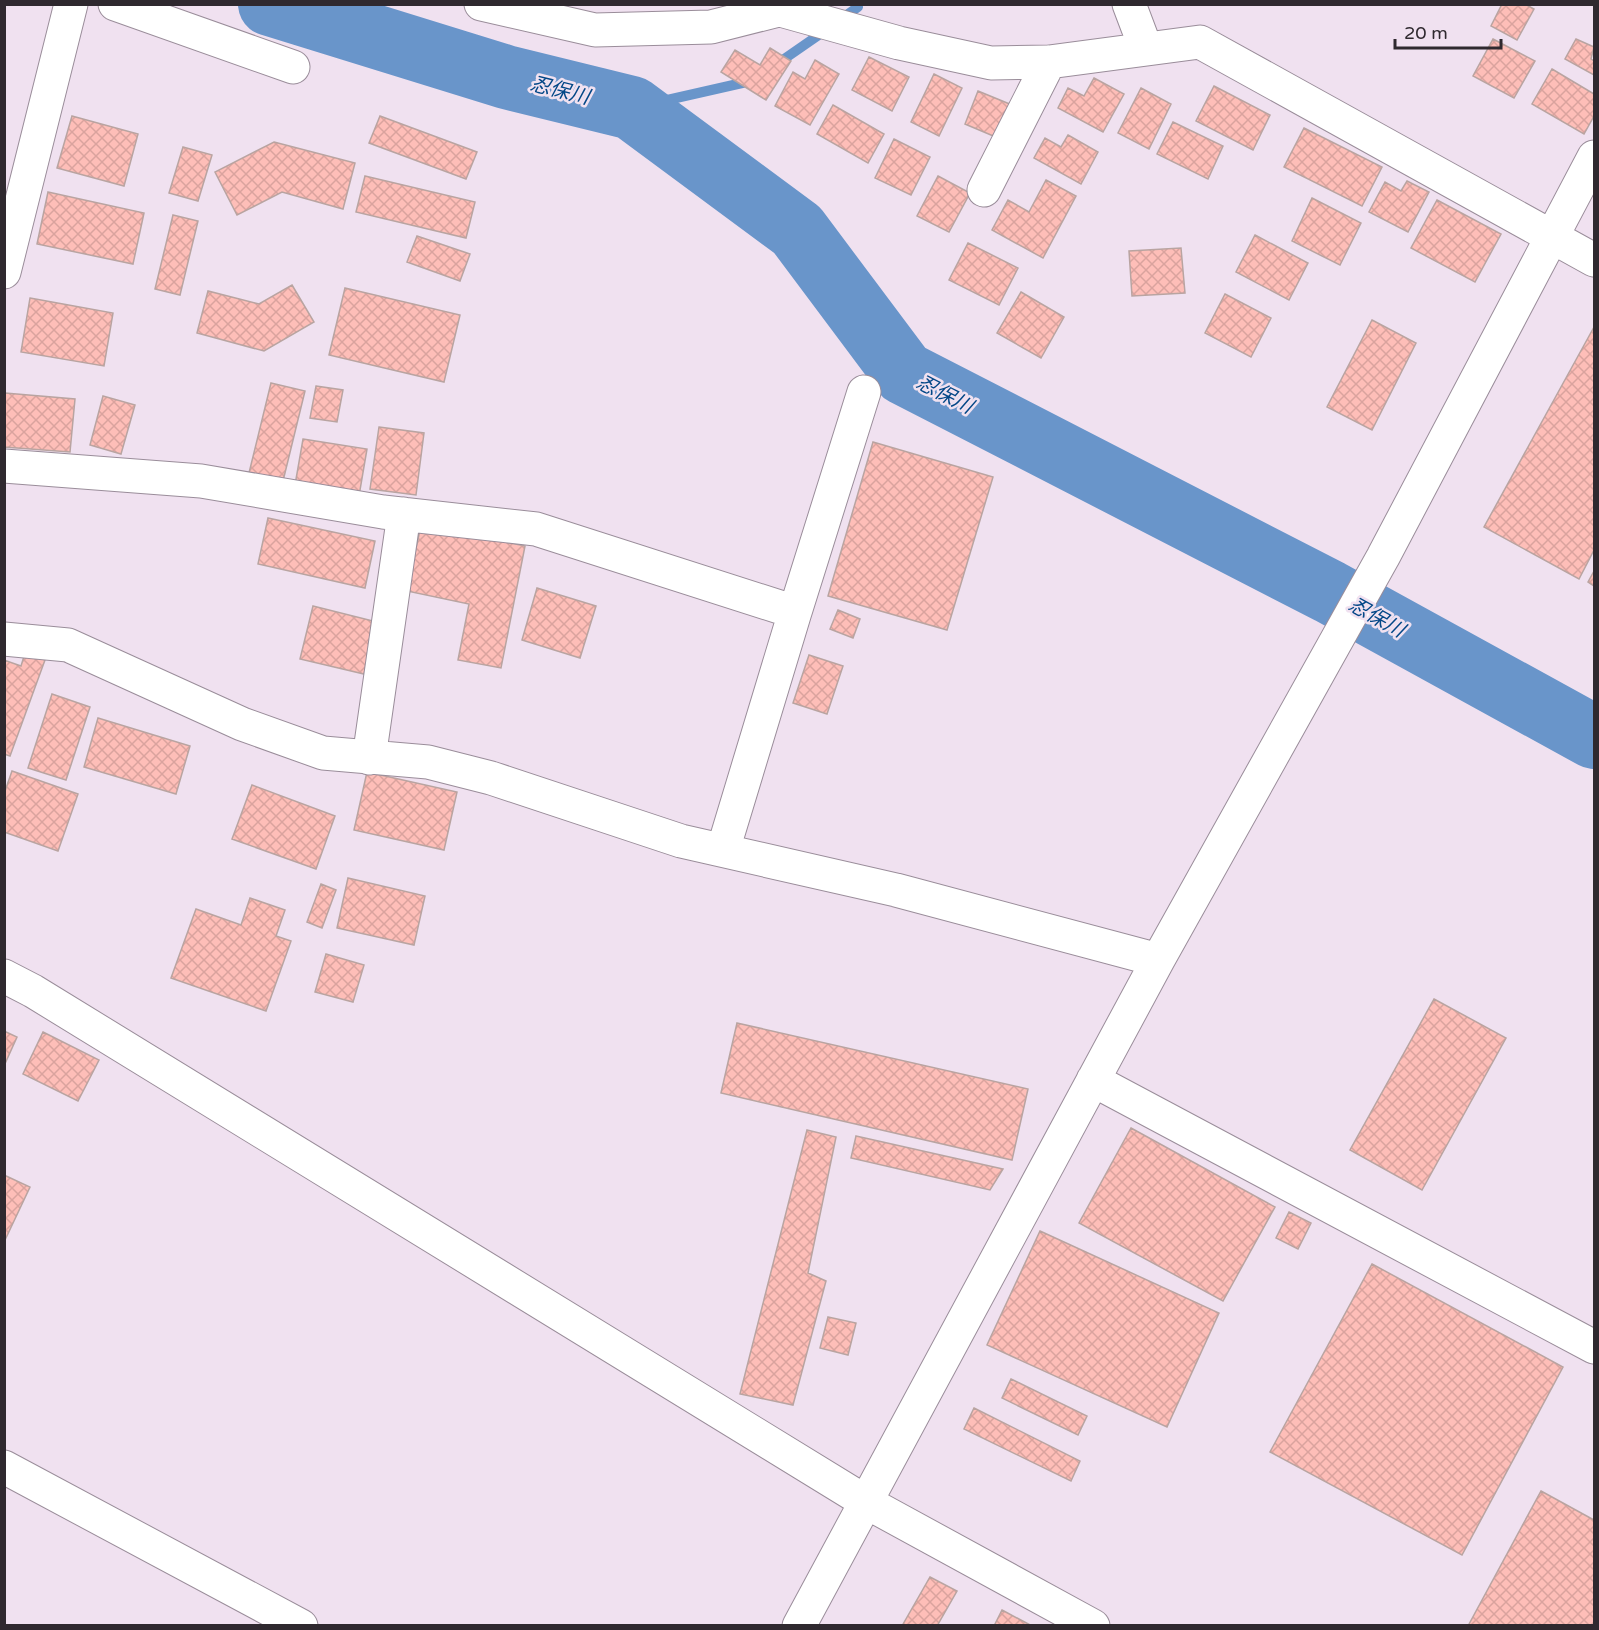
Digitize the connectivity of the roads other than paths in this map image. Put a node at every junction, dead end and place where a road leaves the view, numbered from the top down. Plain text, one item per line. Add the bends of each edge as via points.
1 (71, 4) edge
2 (116, 4) edge
3 (1129, 4) edge
4 (492, 6) edge
5 (790, 7) edge
6 (659, 17) edge
7 (1146, 49) junction
8 (1049, 62) junction
9 (293, 67) dead end
10 (1594, 157) edge
11 (984, 190) dead end
12 (1552, 237) junction
13 (6, 260) edge
14 (1594, 260) edge
15 (864, 392) dead end
16 (4, 466) edge
17 (404, 514) junction
18 (795, 612) junction
19 (4, 639) edge
20 (369, 758) junction
21 (723, 850) junction
22 (1158, 960) junction
23 (4, 976) edge
24 (1093, 1080) junction
25 (1594, 1347) edge
26 (4, 1467) edge
27 (866, 1502) junction
28 (301, 1626) edge
29 (799, 1626) edge
30 (1093, 1626) edge

1 - 13 street
2 - 9 street
3 - 7 street
4 - 6 street via 595,30
5 - 6 street via 711,27
5 - 8 street via 899,43 991,63
7 - 8 street
7 - 12 street via 1200,42
8 - 11 street
10 - 12 street
12 - 14 street
12 - 22 street via 1383,557
15 - 18 street
16 - 17 street via 201,481
17 - 18 street via 536,529
17 - 20 street
18 - 21 street
19 - 20 street via 68,645 242,724 323,753
20 - 21 street via 428,762 491,778 681,841
21 - 22 street via 896,890
22 - 24 street
23 - 27 street
24 - 25 street
24 - 27 street
26 - 28 street
27 - 29 street
27 - 30 street

